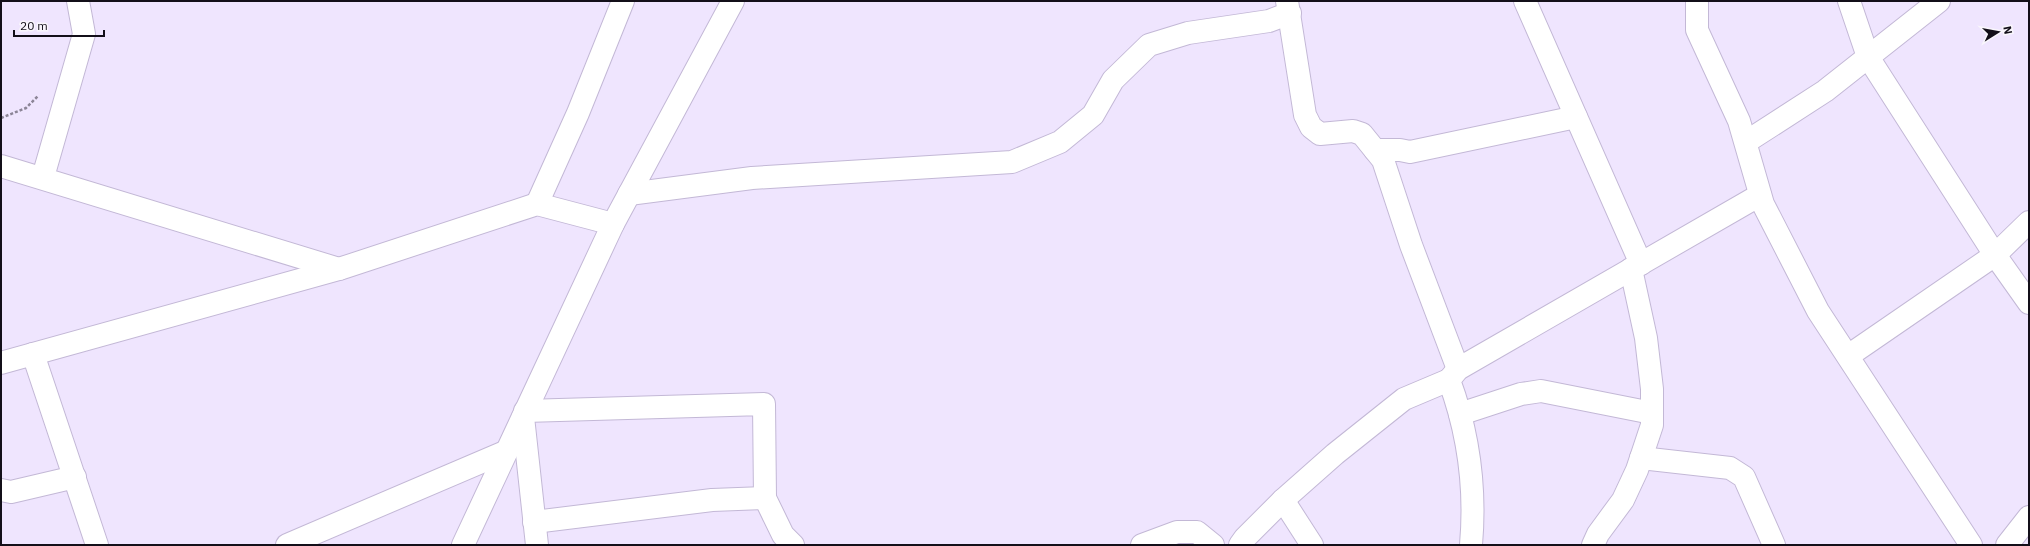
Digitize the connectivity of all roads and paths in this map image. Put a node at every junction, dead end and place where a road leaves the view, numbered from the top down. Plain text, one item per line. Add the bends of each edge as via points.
1 (78, 1) edge
2 (623, 1) edge
3 (733, 1) edge
4 (1525, 1) edge
5 (1698, 1) edge
6 (1849, 1) edge
7 (1939, 1) edge
8 (1288, 7) edge
9 (1868, 57) junction
10 (38, 95) dead end
11 (1576, 117) junction
12 (1, 118) edge
13 (1746, 142) junction
14 (1375, 150) junction
15 (1, 166) edge
16 (43, 177) junction
17 (629, 194) junction
18 (1760, 195) junction
19 (537, 204) junction
20 (2029, 222) edge
21 (613, 224) junction
22 (1995, 255) junction
23 (1636, 266) junction
24 (339, 269) junction
25 (2029, 303) edge
26 (33, 354) junction
27 (1848, 356) junction
28 (1, 363) edge
29 (1453, 374) junction
30 (1652, 413) junction
31 (524, 414) junction
32 (1460, 414) junction
33 (507, 451) junction
34 (1641, 458) junction
35 (75, 477) junction
36 (1, 490) edge
37 (765, 498) junction
38 (1283, 500) junction
39 (2029, 517) edge
40 (534, 522) junction
41 (97, 545) edge
42 (287, 545) edge
43 (463, 545) edge
44 (537, 545) edge
45 (793, 545) edge
46 (1142, 545) edge
47 (1213, 545) edge
48 (1240, 545) edge
49 (1312, 545) edge
50 (1471, 545) edge
51 (1593, 545) edge
52 (1774, 545) edge
53 (1971, 545) edge
54 (2007, 545) edge

1 - 16 street via 84,34
2 - 19 street via 578,113
3 - 17 street
4 - 11 street
5 - 13 street via 1697,30 1739,121
6 - 9 street
7 - 9 street
8 - 14 street via 1301,96 1305,115 1311,127 1320,134 1353,131 1362,134
8 - 17 street via 1269,21 1188,33 1149,45 1113,80 1093,115 1060,142 1012,162 752,178
9 - 13 street via 1825,91
9 - 22 street
10 - 12 path via 26,108
11 - 14 street via 1410,152
11 - 23 street
13 - 18 street
14 - 29 street via 1383,160
15 - 16 street
16 - 24 street
17 - 21 street
18 - 23 street
18 - 27 street via 1818,311
19 - 21 street
19 - 24 street
20 - 22 street
21 - 31 street
22 - 25 street
22 - 27 street
23 - 29 street
23 - 30 street via 1646,338
24 - 26 street
26 - 28 street
26 - 35 street
27 - 53 street
29 - 32 street
29 - 38 street via 1404,399
30 - 32 street via 1541,391 1521,394
30 - 34 street via 1652,425
31 - 33 street
31 - 37 street via 764,404
31 - 40 street
32 - 50 street via 1472,474
33 - 42 street
33 - 43 street
34 - 51 street via 1623,500
34 - 52 street via 1730,468 1744,477
35 - 36 street via 11,492
35 - 41 street
37 - 40 street via 712,500
37 - 45 street via 783,535
38 - 48 street
38 - 49 street
39 - 54 street
40 - 44 street
46 - 47 street via 1177,532 1197,532

